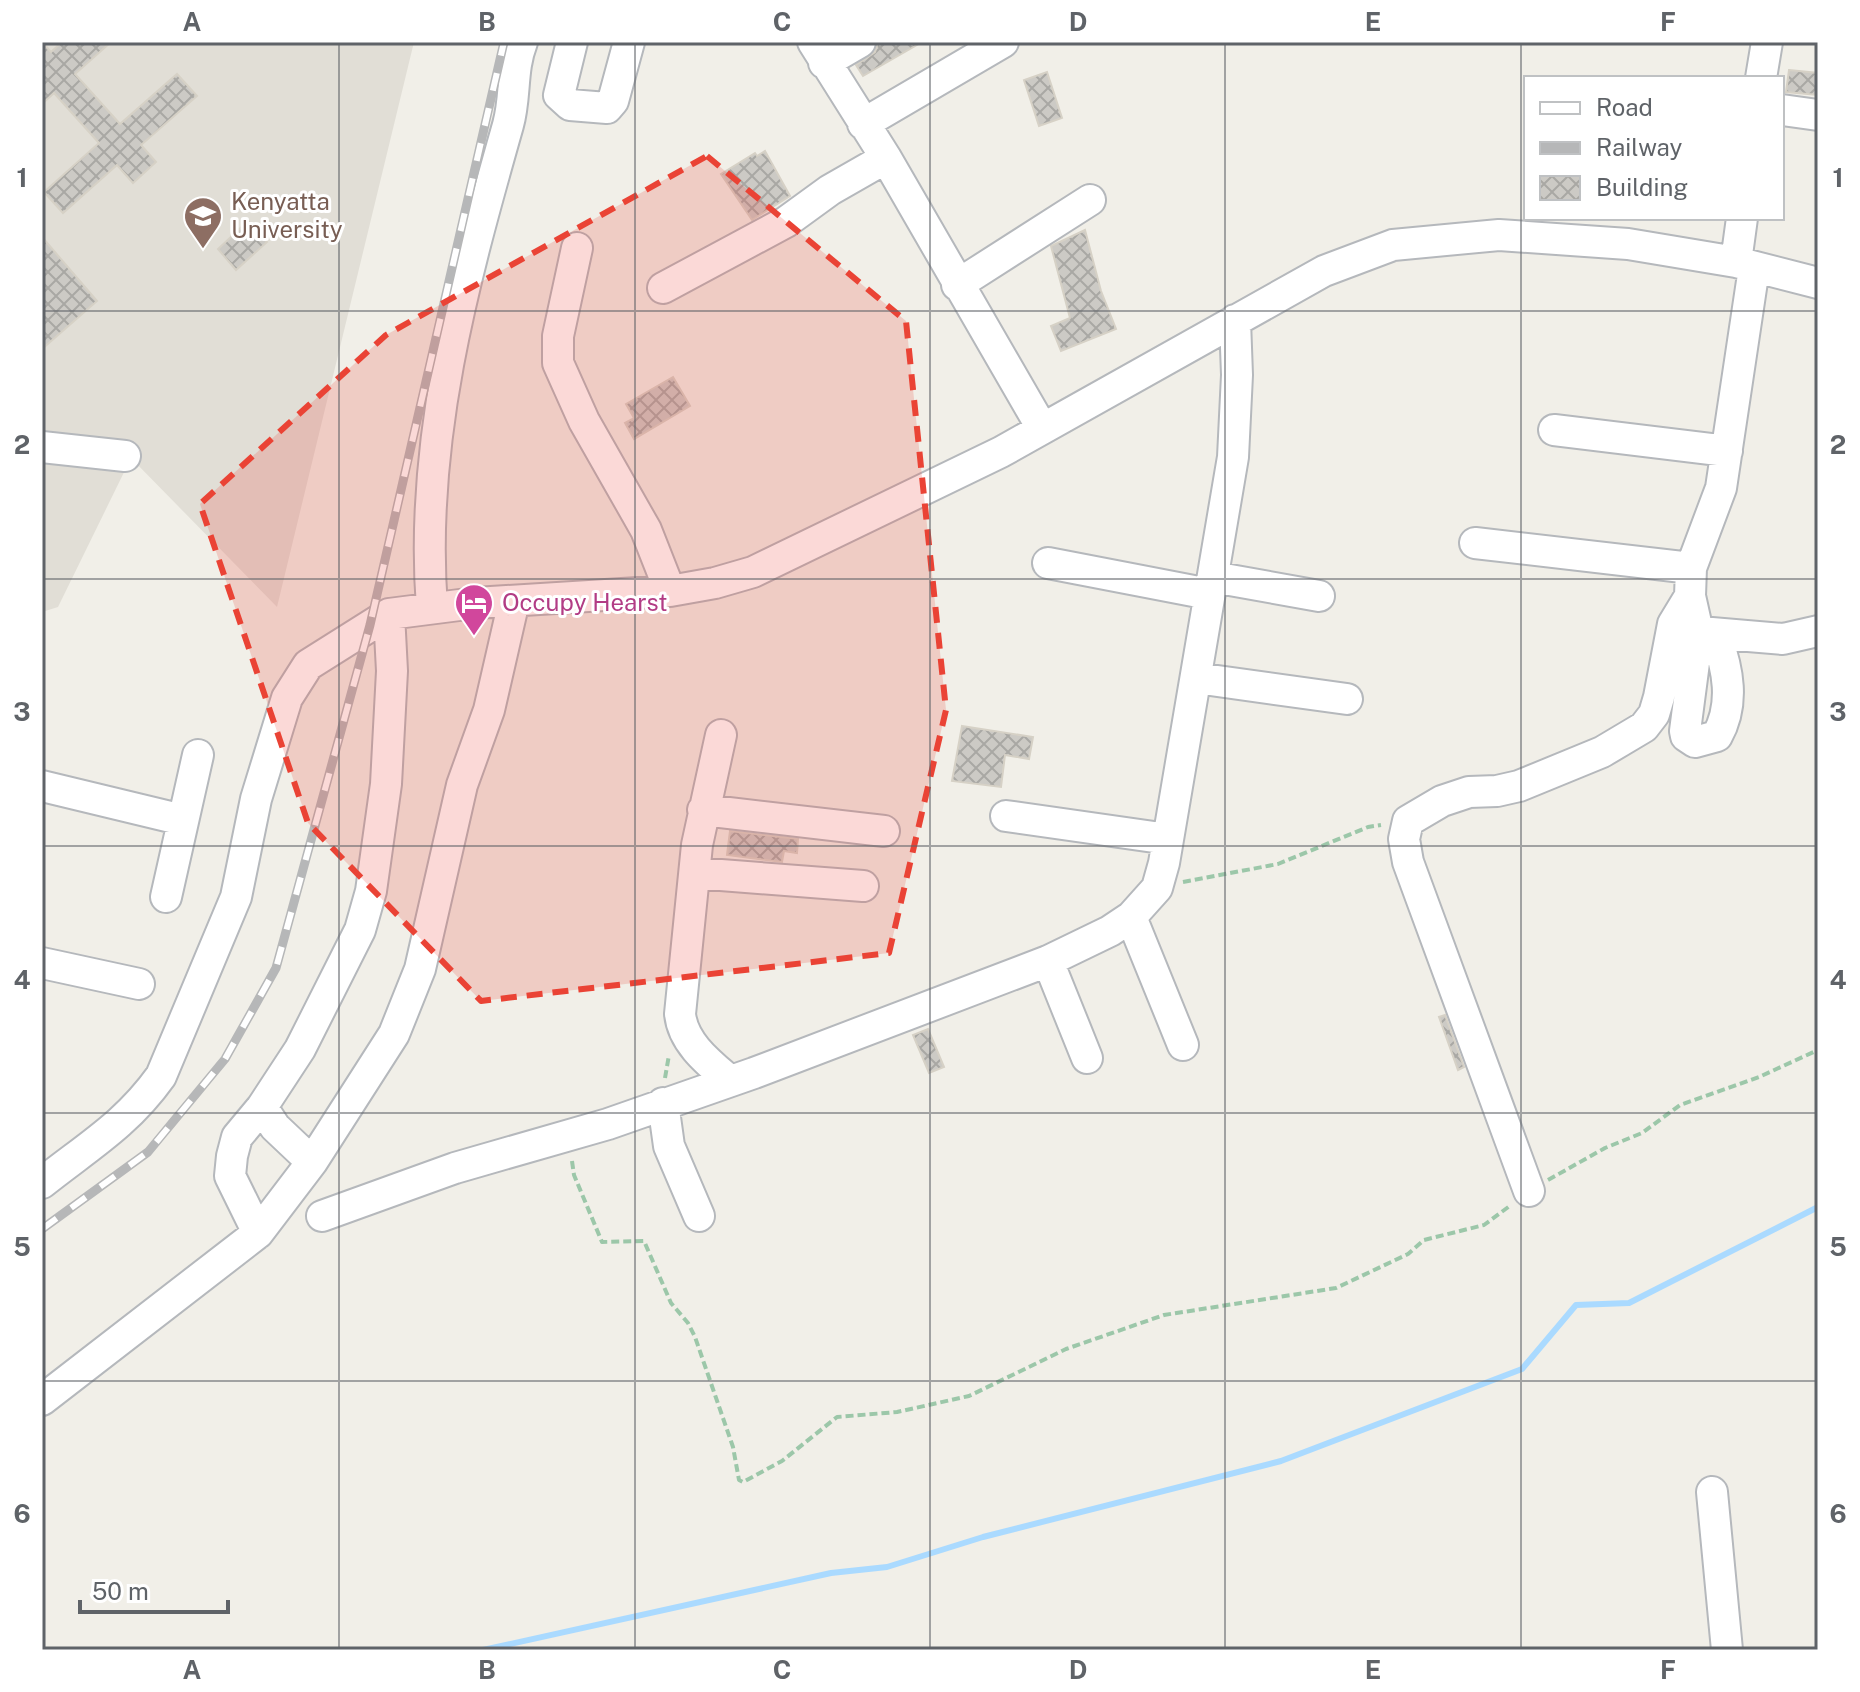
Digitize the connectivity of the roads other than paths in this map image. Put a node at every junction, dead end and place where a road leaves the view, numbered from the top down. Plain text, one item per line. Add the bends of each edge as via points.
1 (522, 42) edge
2 (572, 42) edge
3 (629, 42) edge
4 (860, 42) edge
5 (1003, 42) edge
6 (1767, 42) edge
7 (818, 53) edge
8 (1761, 76) edge
9 (1784, 110) edge
10 (1818, 115) edge
11 (863, 124) junction
12 (886, 158) junction
13 (1090, 200) dead end
14 (1742, 220) edge
15 (577, 248) dead end
16 (1745, 265) junction
17 (1818, 283) edge
18 (957, 285) junction
19 (663, 288) dead end
20 (1235, 320) junction
21 (1042, 428) junction
22 (1554, 430) dead end
23 (42, 447) edge
24 (1727, 451) junction
25 (125, 456) dead end
26 (1475, 543) dead end
27 (1048, 563) dead end
28 (1690, 582) junction
29 (1211, 585) junction
30 (670, 591) junction
31 (1319, 596) dead end
32 (514, 601) junction
33 (432, 608) junction
34 (389, 614) junction
35 (1818, 631) edge
36 (1196, 678) junction
37 (1347, 699) dead end
38 (721, 735) dead end
39 (198, 755) dead end
40 (42, 786) edge
41 (703, 810) junction
42 (1006, 816) dead end
43 (183, 820) junction
44 (884, 831) dead end
45 (1168, 839) junction
46 (695, 873) junction
47 (863, 886) dead end
48 (166, 897) dead end
49 (1131, 917) junction
50 (1048, 961) junction
51 (42, 963) edge
52 (139, 984) dead end
53 (1183, 1045) dead end
54 (1087, 1058) dead end
55 (730, 1081) junction
56 (663, 1103) junction
57 (262, 1107) junction
58 (312, 1162) junction
59 (42, 1183) edge
60 (1529, 1191) road end
61 (322, 1216) dead end
62 (699, 1216) dead end
63 (258, 1233) junction
64 (42, 1400) edge
65 (1712, 1492) dead end
66 (1727, 1650) edge

1 - 33 street via 512,78 513,109 471,253 441,393 427,541
2 - 3 street via 559,95 570,105 607,108
4 - 7 street
5 - 11 street
6 - 8 street
7 - 11 street
9 - 10 street
11 - 12 street
12 - 18 street
12 - 19 street via 786,222
13 - 18 street
14 - 16 street
15 - 30 street via 558,336 558,363 584,421 646,530
16 - 17 street
16 - 20 street via 1628,244 1528,236 1393,245 1324,271
16 - 24 street
18 - 21 street
20 - 21 street
20 - 29 street via 1237,419
21 - 30 street via 883,512 753,572
22 - 24 street
23 - 25 street
24 - 28 street via 1721,488
26 - 28 street
27 - 29 street
28 - 35 street via 1707,634 1783,639
28 - 60 street via 1673,624 1654,714 1644,727 1602,752 1519,786 1469,792 1408,821 1408,862
29 - 31 street
29 - 36 street
30 - 32 street
32 - 33 street
32 - 58 street via 489,710 462,785 416,981 394,1034
33 - 34 street
34 - 57 street via 392,671 386,784 371,891 360,930 321,1010
34 - 59 street via 308,665 287,698 256,799 236,897 161,1076 119,1125
36 - 37 street
36 - 45 street
38 - 41 street
39 - 43 street
40 - 43 street
41 - 44 street
41 - 46 street
42 - 45 street
43 - 48 street
45 - 49 street via 1157,888
46 - 47 street
46 - 55 street via 681,1028
49 - 50 street
49 - 53 street
50 - 54 street
50 - 55 street
51 - 52 street
55 - 56 street
56 - 61 street
56 - 62 street via 669,1146
57 - 58 street
57 - 63 street via 237,1137 230,1176
58 - 63 street
63 - 64 street
65 - 66 street

